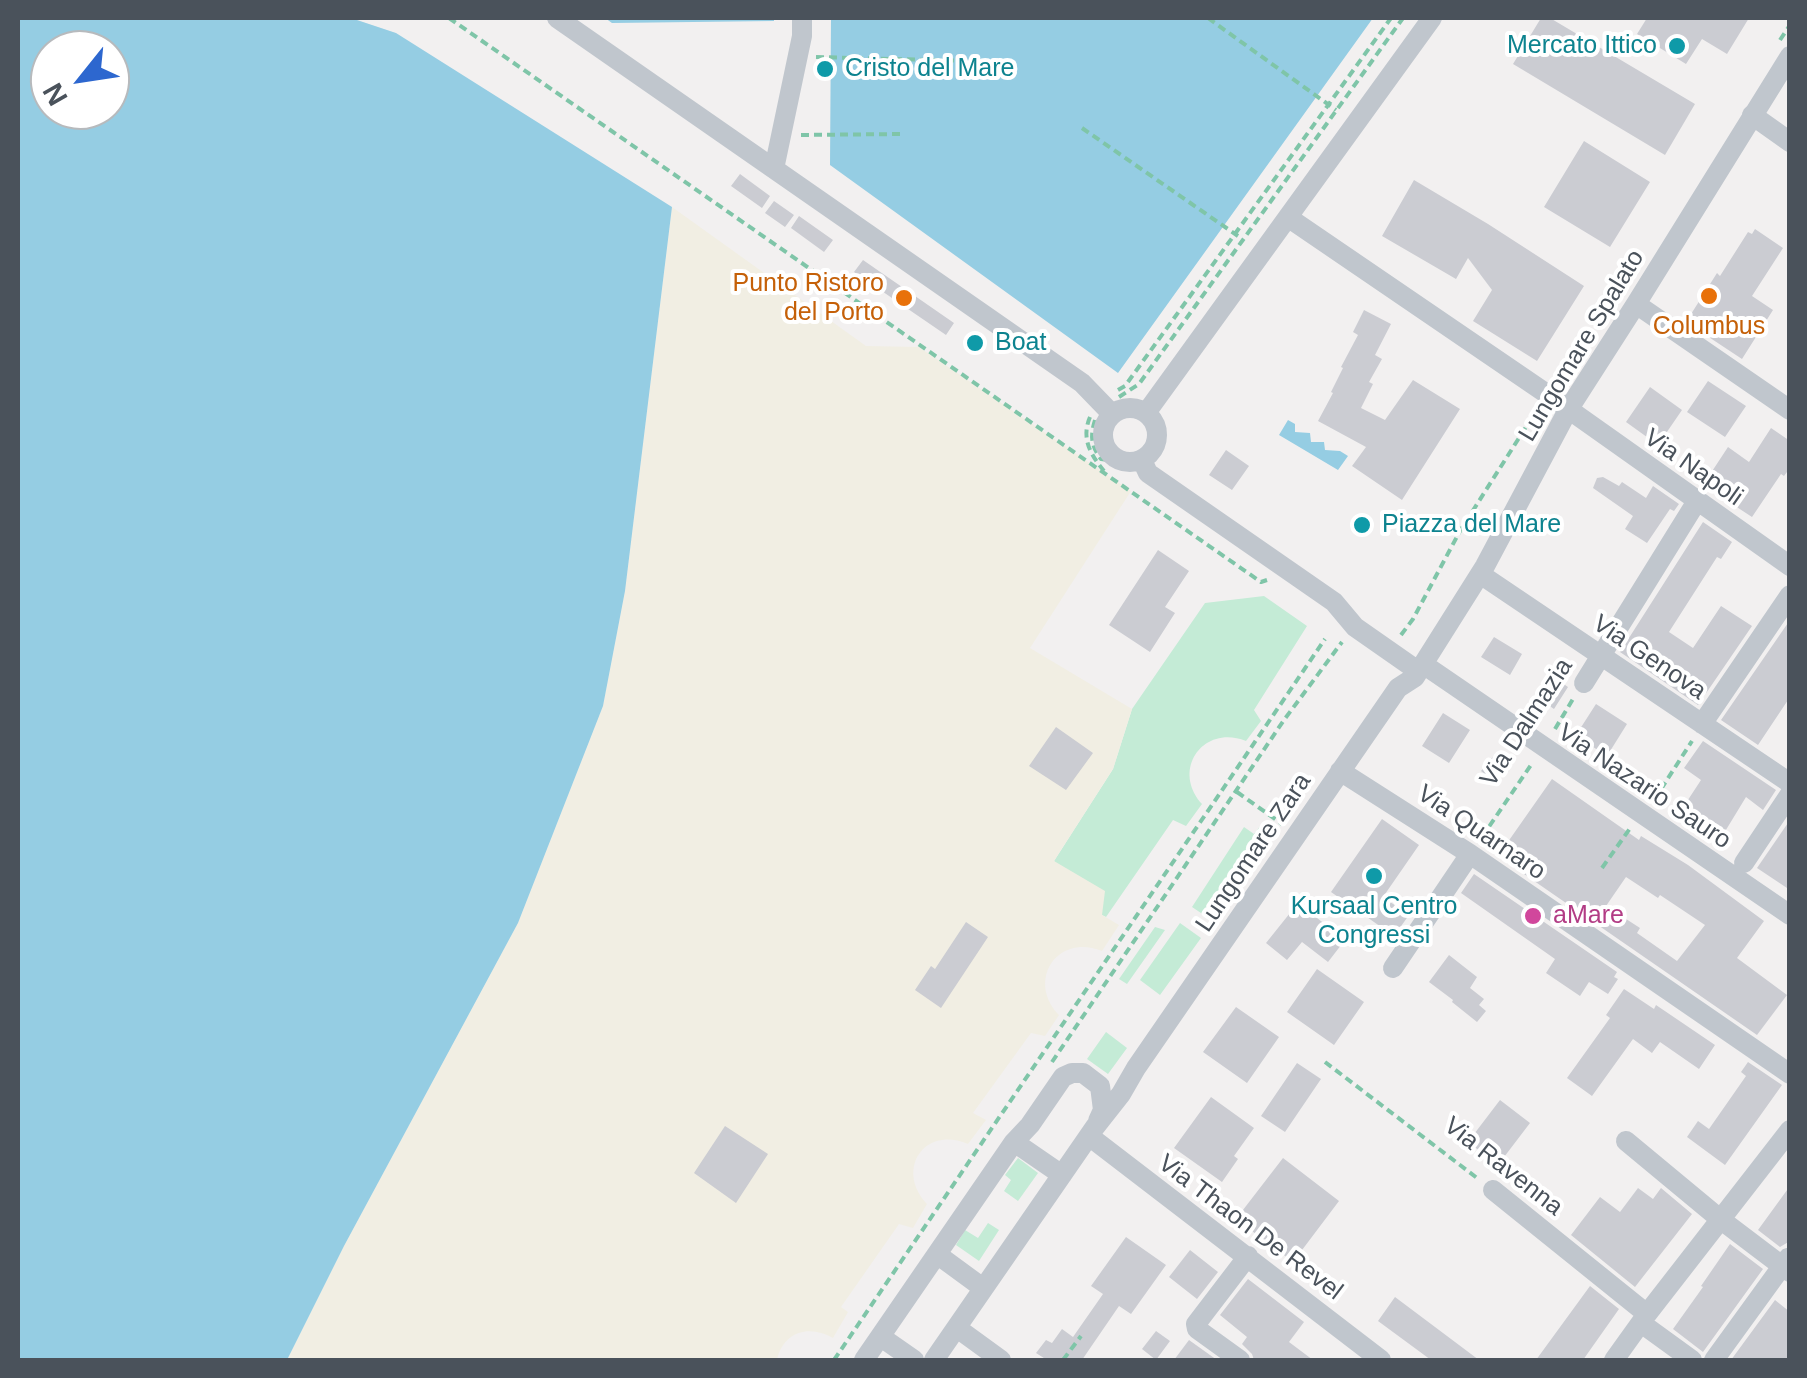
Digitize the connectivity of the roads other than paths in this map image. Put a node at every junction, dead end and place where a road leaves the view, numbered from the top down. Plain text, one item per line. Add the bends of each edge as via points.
1 (556, 18) edge
2 (802, 18) edge
3 (1432, 18) edge
4 (1790, 56) edge
5 (1752, 115) junction
6 (1790, 142) edge
7 (774, 169) junction
8 (1289, 218) junction
9 (1636, 304) junction
10 (1107, 408) junction
11 (1568, 410) junction
12 (1790, 410) edge
13 (1146, 413) junction
14 (1124, 466) junction
15 (1697, 501) junction
16 (1790, 566) edge
17 (1480, 574) junction
18 (1790, 595) edge
19 (1600, 655) junction
20 (1420, 668) junction
21 (1584, 683) road end
22 (1702, 724) junction
23 (1340, 771) junction
24 (1790, 783) edge
25 (1790, 794) edge
26 (1470, 854) junction
27 (1744, 863) dead end
28 (1790, 916) edge
29 (1394, 968) dead end
30 (1136, 1068) junction
31 (1790, 1074) edge
32 (1100, 1086) junction
33 (1790, 1130) edge
34 (1092, 1132) junction
35 (1626, 1141) dead end
36 (1014, 1142) junction
37 (1062, 1175) junction
38 (1493, 1190) road end
39 (1720, 1219) junction
40 (938, 1255) junction
41 (1248, 1256) junction
42 (1787, 1265) edge
43 (983, 1288) junction
44 (1644, 1318) junction
45 (957, 1328) junction
46 (881, 1337) junction
47 (864, 1360) edge
48 (914, 1360) edge
49 (934, 1360) edge
50 (1001, 1360) edge
51 (1240, 1360) edge
52 (1382, 1360) edge
53 (1614, 1360) edge
54 (1692, 1360) edge
55 (1714, 1360) edge

1 - 7 street
2 - 7 street
3 - 8 street
4 - 5 street, Lungomare Spalato
5 - 6 street
5 - 9 street, Lungomare Spalato
7 - 10 street via 1082,383
8 - 11 street, Via Napoli
8 - 13 street
9 - 11 street, Lungomare Spalato
9 - 12 street
10 - 13 street
10 - 14 street via 1103,444
11 - 15 street, Via Napoli
11 - 17 street, Lungomare Spalato
13 - 14 street via 1157,436 1152,452
14 - 20 street via 1148,472 1334,602 1352,634
15 - 16 street, Via Napoli
15 - 19 street, Via Dalmazia
17 - 19 street, Via Genova
17 - 20 street, Lungomare Spalato
18 - 22 street
19 - 21 street, Via Dalmazia
19 - 22 street, Via Genova
20 - 23 street, Lungomare Zara via 1398,688
20 - 28 street, Via Nazario Sauro
22 - 24 street, Via Genova
23 - 26 street, Via Quarnaro
23 - 30 street, Lungomare Zara
25 - 27 street
26 - 29 street
26 - 31 street, Via Quarnaro
30 - 32 street, Lungomare Zara
30 - 34 street, Lungomare Zara
32 - 34 street, Lungomare Zara via 1104,1110
32 - 36 street via 1083,1072 1063,1078
33 - 39 street
34 - 37 street, Lungomare Zara
34 - 41 street, Via Thaon De Revel
35 - 39 street
36 - 37 street
36 - 40 street
37 - 43 street, Lungomare Zara
38 - 44 street, Via Ravenna
39 - 42 street
39 - 44 street
40 - 43 street
40 - 46 street
41 - 51 street via 1196,1324
41 - 52 street, Via Thaon De Revel
42 - 55 street
43 - 45 street, Lungomare Zara
44 - 53 street
44 - 54 street, Via Ravenna
45 - 49 street, Lungomare Zara
45 - 50 street
46 - 47 street
46 - 48 street

